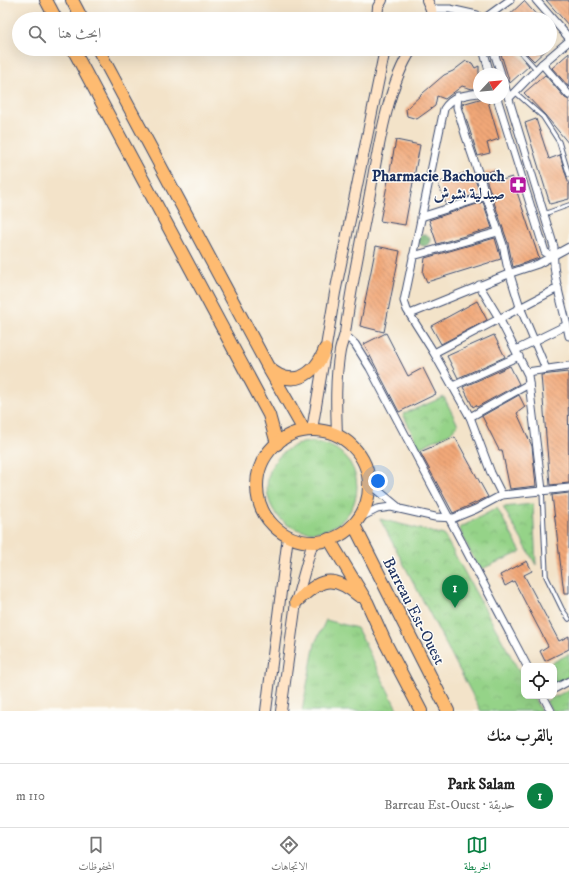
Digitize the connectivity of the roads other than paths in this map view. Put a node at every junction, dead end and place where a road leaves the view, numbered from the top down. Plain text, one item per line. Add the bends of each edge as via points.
1 (46, 0) edge
2 (72, 0) edge
3 (382, 0) edge
4 (536, 0) edge
5 (508, 1) edge
6 (430, 9) edge
7 (52, 12) edge
8 (78, 12) edge
9 (378, 12) edge
10 (459, 12) edge
11 (493, 12) edge
12 (546, 12) edge
13 (557, 24) edge
14 (569, 38) edge
15 (569, 41) edge
16 (557, 51) edge
17 (76, 56) edge
18 (102, 56) edge
19 (384, 56) edge
20 (408, 56) edge
21 (484, 56) edge
22 (497, 56) edge
23 (526, 56) edge
24 (552, 56) edge
25 (539, 67) junction
26 (488, 68) edge
27 (500, 68) edge
28 (515, 92) junction
29 (473, 94) edge
30 (569, 95) edge
31 (458, 96) junction
32 (509, 98) joint
33 (498, 104) edge
34 (566, 165) junction
35 (569, 169) edge
36 (569, 175) edge
37 (487, 196) junction
38 (569, 205) edge
39 (544, 214) junction
40 (421, 217) junction
41 (498, 232) junction
42 (569, 247) edge
43 (413, 256) junction
44 (553, 257) junction
45 (511, 273) junction
46 (479, 285) junction
47 (558, 288) junction
48 (520, 307) junction
49 (410, 314) junction
50 (499, 318) junction
51 (567, 325) junction
52 (345, 335) junction
53 (569, 336) edge
54 (535, 341) junction
55 (325, 349) junction
56 (434, 353) junction
57 (518, 353) junction
58 (569, 366) edge
59 (268, 367) junction
60 (546, 369) junction
61 (527, 372) junction
62 (529, 384) junction
63 (453, 386) junction
64 (470, 417) junction
65 (308, 430) junction
66 (337, 435) junction
67 (277, 444) junction
68 (369, 483) junction
69 (569, 488) edge
70 (542, 490) junction
71 (502, 495) junction
72 (400, 508) junction
73 (450, 517) junction
74 (356, 521) junction
75 (288, 536) junction
76 (329, 539) junction
77 (313, 542) junction
78 (296, 602) junction
79 (367, 602) junction
80 (569, 619) edge
81 (525, 663) edge
82 (569, 681) edge
83 (557, 687) edge
84 (545, 699) edge
85 (266, 711) edge
86 (281, 711) edge
87 (421, 711) edge
88 (448, 711) edge
89 (551, 711) edge

1 - 7 main road
2 - 8 main road
3 - 9 street
4 - 12 street
5 - 11 street
6 - 10 street via 450,9
13 - 14 street
15 - 16 street
17 - 67 main road via 269,415
18 - 59 main road
19 - 55 street
20 - 52 street via 399,71 379,146 347,310
21 - 26 street
22 - 27 street
23 - 25 lane
24 - 25 street
25 - 28 street
25 - 30 street
28 - 32 street
28 - 34 lane via 543,116 558,142
29 - 31 street
31 - 37 street via 457,107
31 - 40 street via 447,103 444,110
32 - 39 street
33 - 44 street via 545,252
34 - 35 lane
34 - 36 lane
37 - 40 street
37 - 41 street
38 - 39 lane
39 - 44 street via 554,247
40 - 43 street
41 - 43 street
41 - 45 street
42 - 44 street
43 - 49 street via 404,301
44 - 45 street
44 - 47 street
45 - 46 street
45 - 48 street
46 - 49 street
46 - 50 street
47 - 48 street
47 - 51 street
48 - 50 street
48 - 54 street
49 - 56 street
50 - 56 street
50 - 57 street
51 - 53 street
51 - 54 street
52 - 66 street via 340,351 337,381
52 - 73 street via 355,344 370,368
54 - 57 street
54 - 60 street
55 - 59 main road via 317,366 300,378 283,377
55 - 65 street
56 - 63 street
57 - 61 street
57 - 63 street
58 - 60 street
59 - 65 main road
60 - 61 street
61 - 62 street
62 - 64 street
62 - 70 street
63 - 64 street
64 - 71 street
65 - 66 main road via 320,430
65 - 67 main road via 285,438
66 - 68 main road via 357,451 366,466
67 - 75 main road via 261,468 258,477 259,497 272,523
68 - 72 street
68 - 74 main road via 367,502
69 - 70 street
70 - 71 street
70 - 80 lane via 546,576
71 - 73 street via 464,515
72 - 73 street via 435,517
72 - 74 street via 377,509
73 - 81 street
74 - 76 main road via 342,533
74 - 88 main road, Barreau Est-Ouest
75 - 77 main road
75 - 85 street
76 - 77 main road
76 - 79 main road
77 - 78 street
78 - 79 main road via 315,585 330,580 345,585
78 - 86 street
79 - 87 main road
82 - 83 street
84 - 89 street

